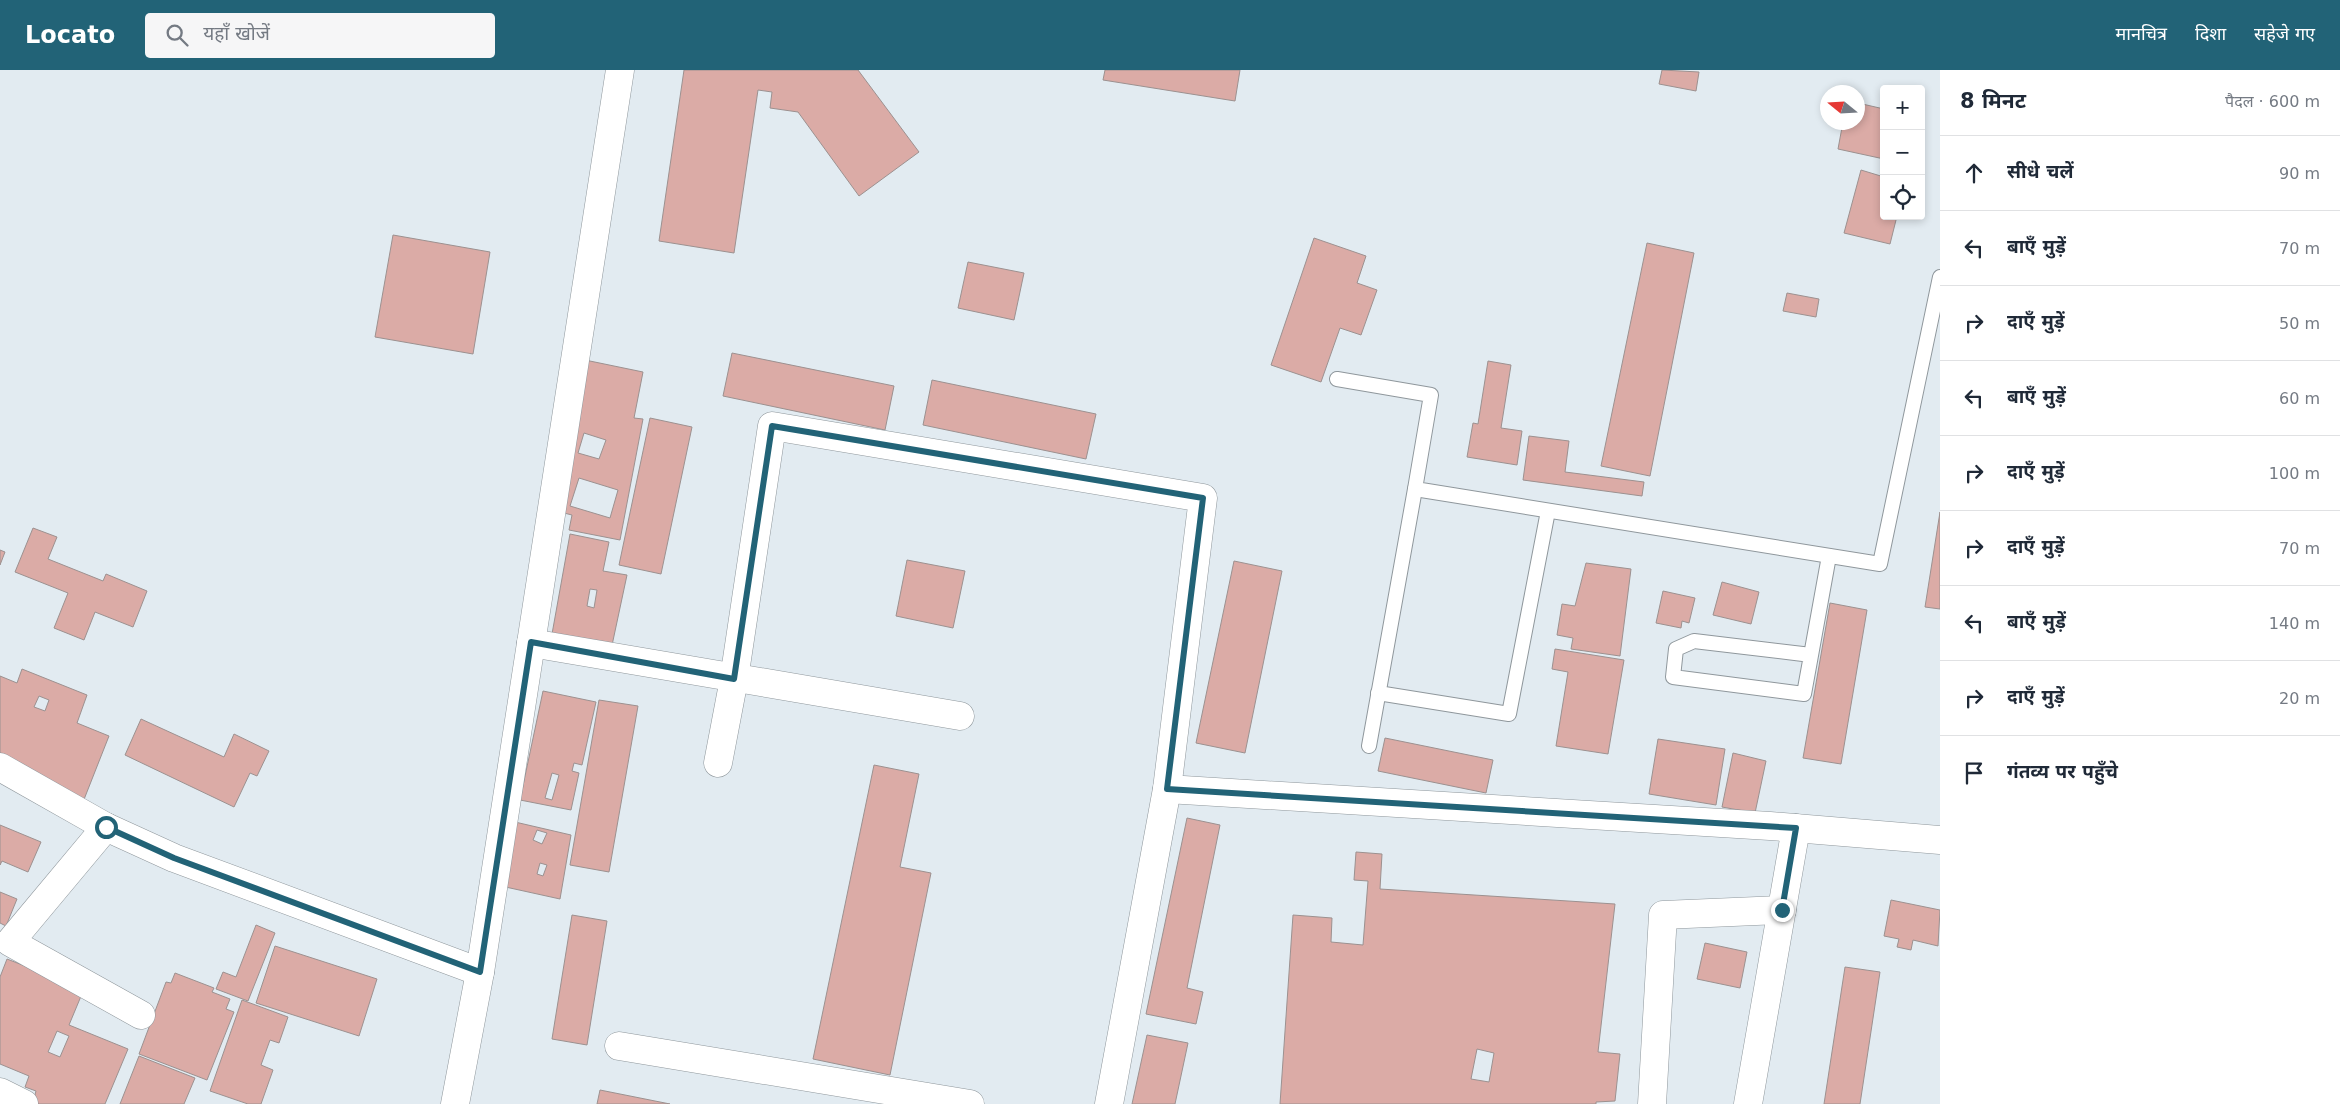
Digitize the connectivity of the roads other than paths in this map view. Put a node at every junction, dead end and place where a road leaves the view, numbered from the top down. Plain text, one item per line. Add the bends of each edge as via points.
1 (620, 70) edge
2 (1940, 277) edge
3 (1337, 379) dead end
4 (1415, 490) junction
5 (1548, 511) junction
6 (1829, 556) junction
7 (531, 642) junction
8 (1811, 655) junction
9 (734, 679) junction
10 (1378, 693) junction
11 (960, 716) dead end
12 (1369, 746) dead end
13 (718, 762) dead end
14 (0, 767) edge
15 (1167, 789) junction
16 (106, 827) junction
17 (1796, 828) junction
18 (1940, 840) edge
19 (1782, 910) junction
20 (5, 940) edge
21 (480, 972) junction
22 (141, 1015) dead end
23 (619, 1046) dead end
24 (0, 1092) edge
25 (24, 1104) edge
26 (455, 1104) edge
27 (970, 1104) edge
28 (1109, 1104) edge
29 (1652, 1104) edge
30 (1748, 1104) edge

1 - 7 street
2 - 6 lane via 1880,564
3 - 4 lane via 1431,395
4 - 5 lane
4 - 10 lane
5 - 6 lane
5 - 10 lane via 1510,714
6 - 8 lane
7 - 9 street
7 - 21 street
8 - 8 lane via 1804,694 1673,678 1676,649 1694,641
9 - 11 street
9 - 13 street
9 - 15 street via 772,426 1203,498
10 - 12 lane
14 - 16 street
15 - 17 street
15 - 28 street
16 - 20 street
16 - 21 street via 174,858
17 - 18 street
17 - 19 street
19 - 29 street via 1663,915
19 - 30 street
20 - 22 street
21 - 26 street
23 - 27 street
24 - 25 street

